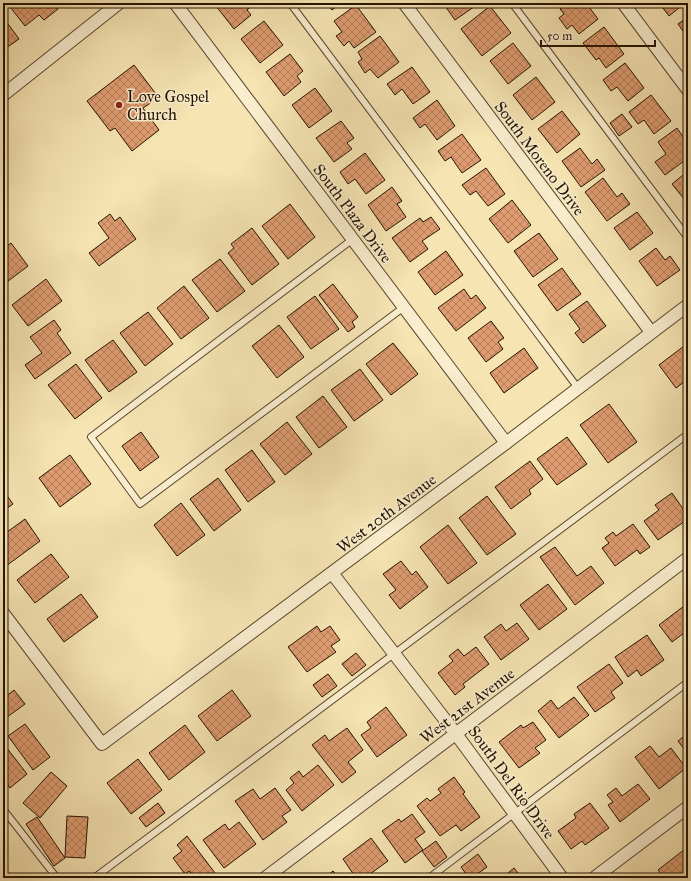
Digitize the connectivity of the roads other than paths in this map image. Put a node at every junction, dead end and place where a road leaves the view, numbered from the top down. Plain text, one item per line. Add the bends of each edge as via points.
1 (120, 3) edge
2 (176, 3) edge
3 (290, 3) edge
4 (404, 3) edge
5 (512, 3) edge
6 (623, 3) edge
7 (688, 90) edge
8 (3, 95) edge
9 (688, 238) edge
10 (353, 239) junction
11 (688, 304) edge
12 (404, 308) junction
13 (651, 332) junction
14 (578, 388) junction
15 (688, 434) edge
16 (506, 443) junction
17 (688, 558) edge
18 (332, 573) junction
19 (3, 613) edge
20 (394, 654) junction
21 (688, 682) edge
22 (456, 734) junction
23 (688, 807) edge
24 (3, 809) edge
25 (514, 814) junction
26 (57, 878) edge
27 (94, 878) edge
28 (265, 878) edge
29 (429, 878) edge
30 (562, 878) edge
31 (594, 878) edge

1 - 8 street
2 - 10 street, South Plaza Drive
3 - 14 lane
4 - 13 street, South Moreno Drive
5 - 9 lane
6 - 7 street
10 - 12 street, South Plaza Drive
10 - 12 lane via 91,437 140,504
11 - 13 street, West 20th Avenue
12 - 16 street, South Plaza Drive
13 - 14 street, West 20th Avenue
14 - 16 street, West 20th Avenue
15 - 20 lane
16 - 18 street, West 20th Avenue
17 - 22 street, West 21st Avenue
18 - 19 street, West 20th Avenue via 102,744
18 - 20 street, South Del Rio Drive
20 - 22 street, South Del Rio Drive
20 - 27 lane
21 - 25 lane
22 - 25 street, South Del Rio Drive
22 - 28 street, West 21st Avenue
23 - 31 street
24 - 26 lane
25 - 29 lane
25 - 30 street, South Del Rio Drive

